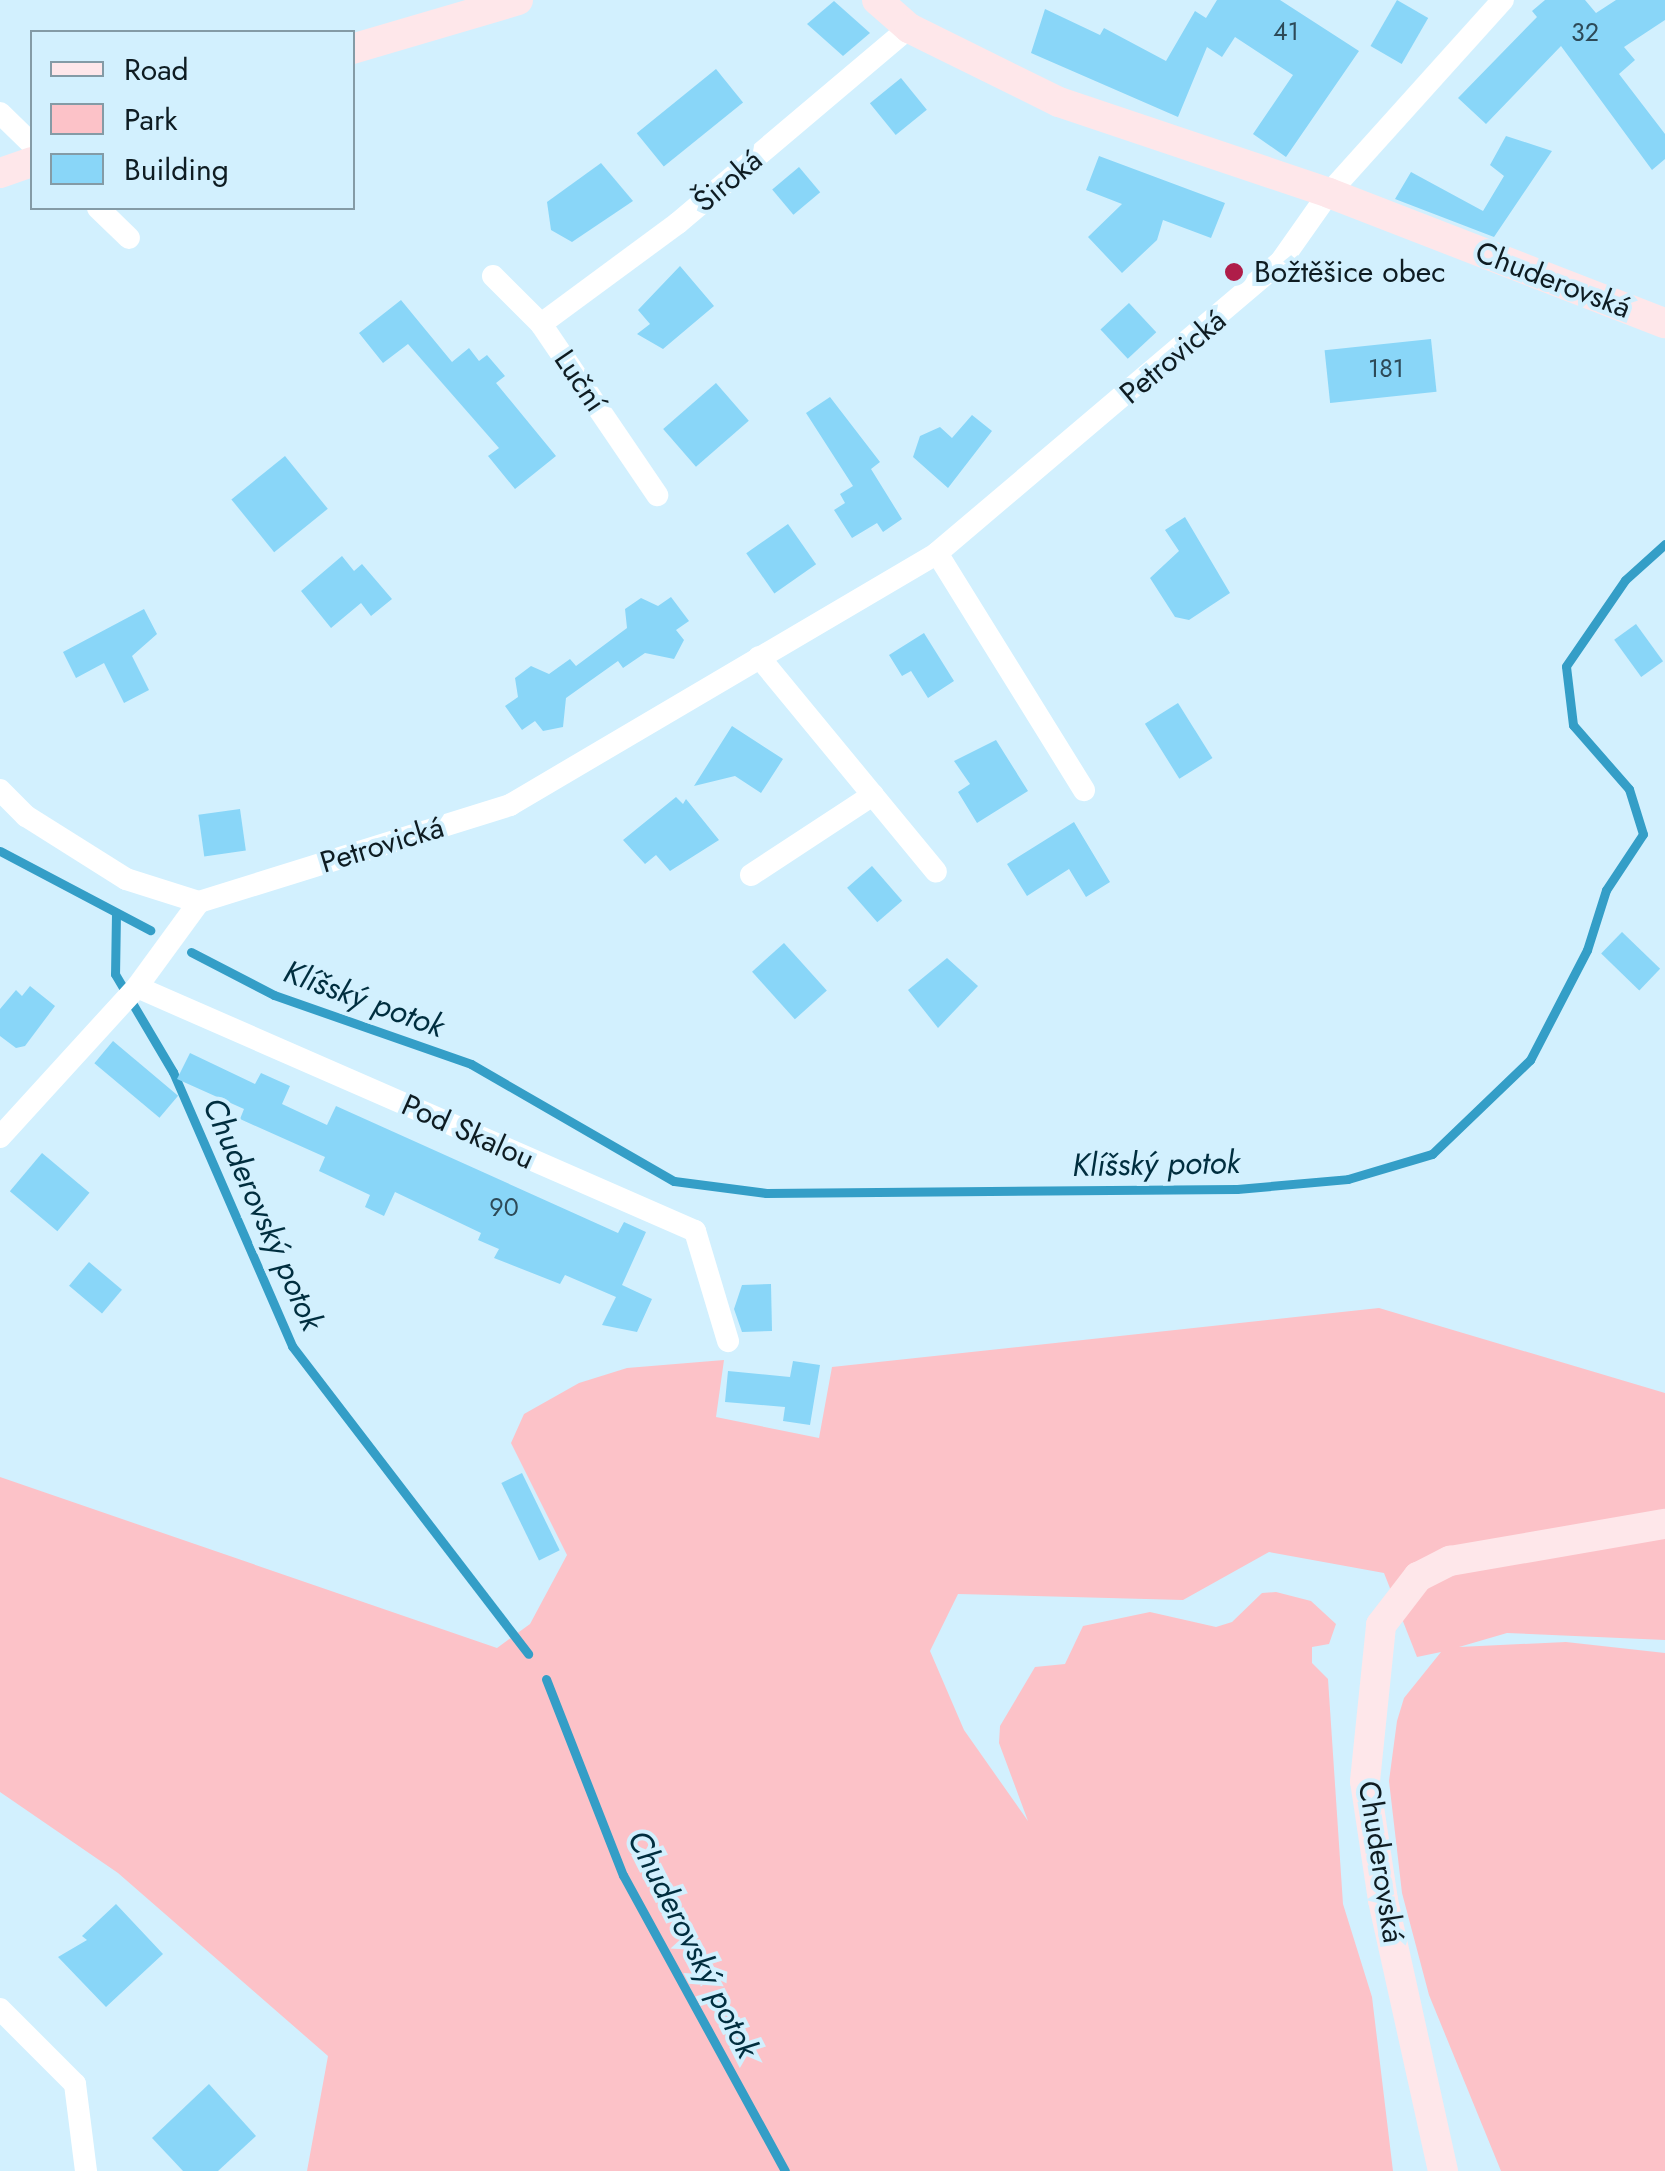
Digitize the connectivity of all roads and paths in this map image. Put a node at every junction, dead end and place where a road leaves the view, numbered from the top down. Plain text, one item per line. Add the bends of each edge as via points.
1 (518, 0) edge
2 (877, 0) edge
3 (1503, 0) edge
4 (909, 28) junction
5 (355, 48) edge
6 (0, 113) edge
7 (30, 142) edge
8 (30, 163) edge
9 (0, 173) edge
10 (1329, 193) junction
11 (100, 210) edge
12 (130, 238) dead end
13 (493, 276) dead end
14 (1665, 322) edge
15 (541, 324) junction
16 (657, 495) dead end
17 (937, 553) junction
18 (759, 658) junction
19 (0, 790) edge
20 (1084, 790) dead end
21 (873, 795) junction
22 (936, 872) dead end
23 (751, 875) dead end
24 (199, 902) junction
25 (136, 988) junction
26 (0, 1137) edge
27 (728, 1341) dead end
28 (1665, 1524) edge
29 (0, 2009) edge
30 (86, 2171) edge
31 (1443, 2171) edge

1 - 5 street
2 - 4 street
3 - 10 street, Petrovická
4 - 10 street via 1059,102
4 - 15 street, Široká via 678,224
6 - 7 street
8 - 9 street
10 - 14 street, Chuderovská
10 - 17 street, Petrovická via 1281,260 1212,325
11 - 12 street
13 - 15 street, Luční
15 - 16 street, Luční
17 - 18 street, Petrovická
17 - 20 street
18 - 21 street
18 - 24 street, Petrovická via 510,805
19 - 24 street via 26,816 126,879
21 - 22 street
21 - 23 street
24 - 25 street
25 - 26 street
25 - 27 street, Pod Skalou via 694,1231
28 - 31 street, Chuderovská via 1450,1561 1418,1576 1381,1624 1364,1781 1383,1900
29 - 30 street via 75,2084

